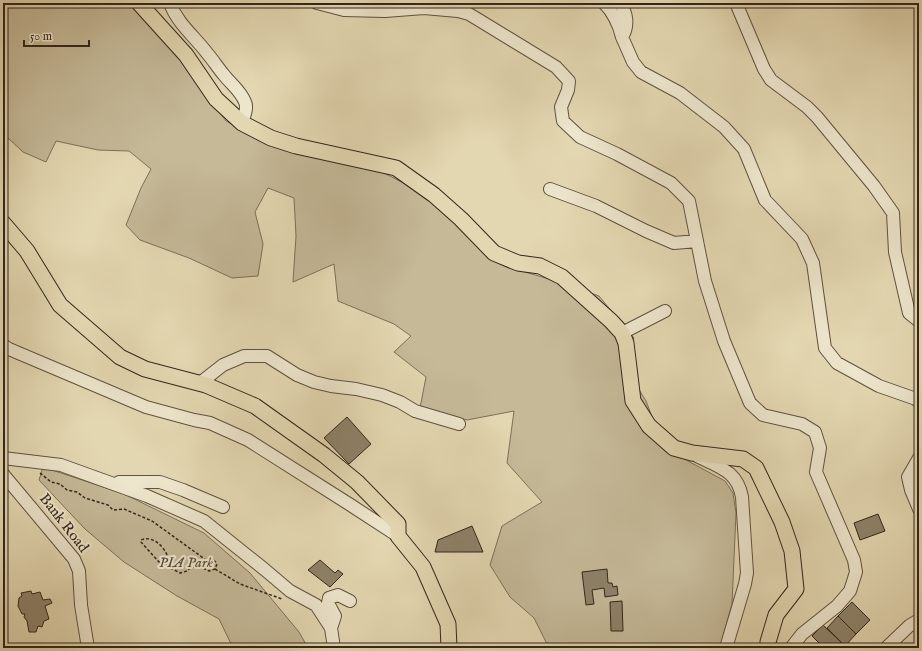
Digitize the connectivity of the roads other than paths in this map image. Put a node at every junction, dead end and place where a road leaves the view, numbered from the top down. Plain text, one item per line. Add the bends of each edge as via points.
1 (139, 3) edge
2 (170, 3) edge
3 (317, 3) edge
4 (604, 3) edge
5 (620, 3) edge
6 (736, 3) edge
7 (350, 6) edge
8 (622, 37) junction
9 (242, 123) junction
10 (550, 189) dead end
11 (3, 223) edge
12 (697, 240) junction
13 (666, 311) dead end
14 (919, 321) edge
15 (622, 333) junction
16 (3, 345) edge
17 (200, 383) junction
18 (919, 402) edge
19 (459, 424) dead end
20 (692, 453) junction
21 (3, 458) edge
22 (919, 458) edge
23 (3, 474) edge
24 (112, 482) junction
25 (223, 507) dead end
26 (919, 509) edge
27 (398, 536) junction
28 (350, 601) dead end
29 (919, 620) edge
30 (331, 628) junction
31 (88, 648) edge
32 (334, 648) edge
33 (449, 648) edge
34 (726, 648) edge
35 (768, 648) edge
36 (791, 648) edge
37 (886, 648) edge

1 - 9 main road via 186,55 216,99
2 - 9 street via 180,22 241,93 246,103
3 - 7 street via 335,9
4 - 8 street via 616,21
5 - 8 street via 626,18 626,31
6 - 14 street via 771,80 817,117 893,213 895,252 909,313
7 - 12 street via 385,11 424,8 469,14 556,67 569,81 561,107 563,122 580,137 671,183 689,201
8 - 18 street via 633,62 641,72 680,93 724,127 744,149 765,200 802,239 813,263 825,348 837,363 879,386
9 - 15 main road via 271,138 296,146 396,168 434,195 494,253 518,263 540,266 562,277
10 - 12 street via 596,206 674,243
11 - 17 main road via 26,251 60,305 120,357 145,369
12 - 36 street via 705,281 724,341 750,403 763,415 802,424 815,432 820,448 816,472 854,560 856,572 850,590 837,606 802,634
13 - 15 street
15 - 20 main road via 626,343 633,400 649,426 674,448
16 - 27 street via 146,407 210,423 248,440
17 - 19 street via 223,365 244,356 267,356 314,382 382,395 415,411
17 - 27 main road via 255,406 324,455 357,482 398,524
20 - 34 street via 730,473 740,487 747,573
20 - 35 main road via 743,459 756,468 782,522 792,551 796,589 776,615
21 - 24 street via 61,465
22 - 26 street via 908,477
23 - 31 street, Bank Road via 74,559 79,571
24 - 25 street via 160,482
24 - 30 street via 204,521 290,591 316,605
27 - 33 main road via 424,567 448,624
28 - 30 street via 338,595 329,598 328,603 335,616
29 - 37 street
30 - 32 street

